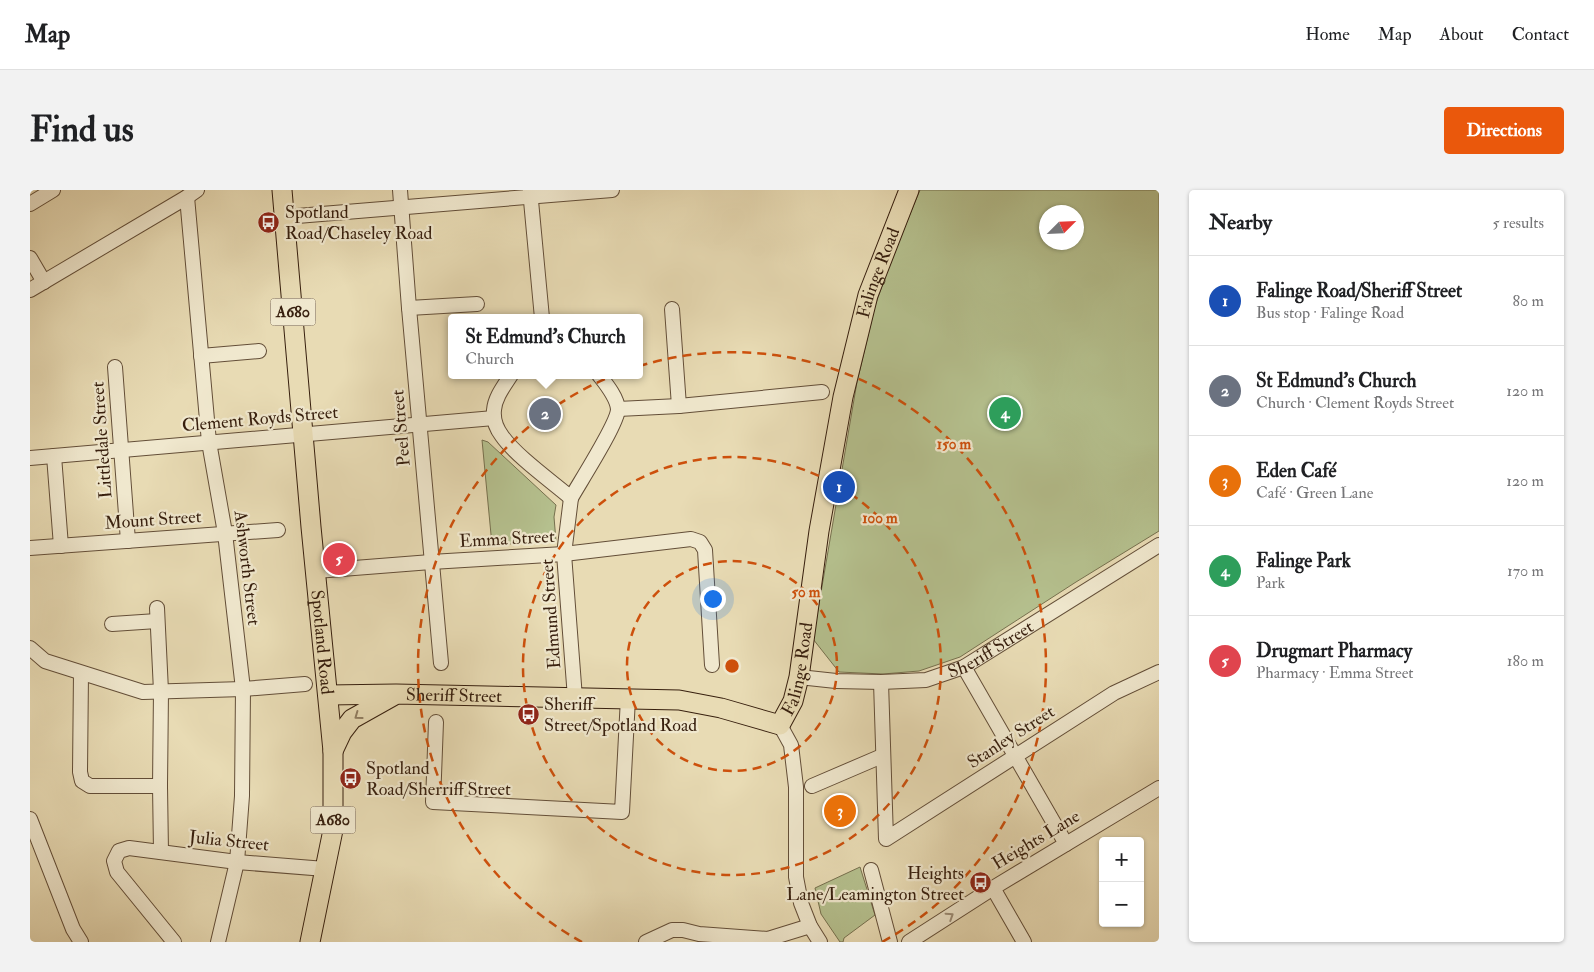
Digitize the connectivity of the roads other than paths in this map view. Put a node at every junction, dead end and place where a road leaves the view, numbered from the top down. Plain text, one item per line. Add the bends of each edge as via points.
1 (53, 190) edge
2 (282, 190) edge
3 (400, 190) edge
4 (612, 190) edge
5 (910, 190) edge
6 (193, 192) edge
7 (530, 193) edge
8 (30, 204) edge
9 (401, 208) junction
10 (284, 217) junction
11 (30, 258) edge
12 (44, 282) junction
13 (30, 290) edge
14 (477, 304) dead end
15 (409, 308) junction
16 (672, 309) dead end
17 (542, 314) edge
18 (259, 351) dead end
19 (201, 356) junction
20 (115, 367) dead end
21 (509, 379) edge
22 (602, 379) edge
23 (822, 392) dead end
24 (679, 406) junction
25 (618, 409) junction
26 (494, 418) junction
27 (420, 425) junction
28 (303, 434) junction
29 (209, 442) junction
30 (122, 450) junction
31 (54, 456) junction
32 (30, 458) edge
33 (571, 498) junction
34 (278, 530) dead end
35 (225, 533) junction
36 (128, 541) junction
37 (1159, 545) edge
38 (61, 546) junction
39 (30, 548) edge
40 (564, 554) junction
41 (431, 562) junction
42 (316, 571) junction
43 (112, 624) dead end
44 (30, 648) edge
45 (441, 664) dead end
46 (712, 666) dead end
47 (964, 667) junction
48 (1159, 672) edge
49 (81, 673) junction
50 (799, 677) junction
51 (881, 682) junction
52 (306, 684) dead end
53 (243, 689) junction
54 (161, 691) junction
55 (396, 694) junction
56 (328, 695) junction
57 (575, 698) junction
58 (628, 698) junction
59 (436, 722) dead end
60 (780, 726) junction
61 (333, 751) junction
62 (882, 756) junction
63 (1016, 757) junction
64 (160, 786) junction
65 (812, 786) dead end
66 (1159, 788) edge
67 (30, 819) edge
68 (1066, 844) junction
69 (161, 852) junction
70 (237, 862) junction
71 (325, 868) junction
72 (871, 870) dead end
73 (992, 888) junction
74 (810, 926) junction
75 (769, 941) edge
76 (81, 942) edge
77 (174, 942) edge
78 (218, 942) edge
79 (310, 942) edge
80 (646, 942) edge
81 (820, 942) edge
82 (890, 942) edge
83 (909, 942) edge
84 (1024, 942) edge

1 - 8 street
2 - 10 main road, Spotland Road / A680
3 - 9 street, Peel Street
4 - 7 street
5 - 50 main road, Falinge Road via 868,295 843,397 819,531
6 - 12 street
6 - 19 street, Ashworth Street
7 - 9 street
7 - 17 street
9 - 10 street
9 - 15 street, Peel Street
10 - 28 main road, Spotland Road / A680
11 - 12 street
12 - 13 street
14 - 15 street
15 - 27 street, Peel Street
16 - 24 street
18 - 19 street
19 - 29 street, Ashworth Street
20 - 30 street, Littledale Street
21 - 26 street via 497,398
22 - 25 street
23 - 24 street
24 - 25 street
25 - 33 street via 614,423
26 - 27 street, Clement Royds Street
26 - 33 street via 503,437
27 - 28 street, Clement Royds Street
27 - 41 street, Peel Street
28 - 29 street, Clement Royds Street
28 - 42 main road, Spotland Road / A680
29 - 30 street, Clement Royds Street
29 - 35 street, Ashworth Street
30 - 31 street, Clement Royds Street
30 - 36 street, Littledale Street
31 - 32 street, Clement Royds Street
31 - 38 street
33 - 40 street, Edmund Street
34 - 35 street, Mount Street
35 - 36 street, Mount Street
35 - 53 street, Ashworth Street
36 - 38 street, Mount Street
37 - 47 street, Sheriff Street
38 - 39 street, Mount Street
40 - 41 street, Emma Street
40 - 46 street, Emma Street via 691,539 700,542 705,550
40 - 57 street, Edmund Street
41 - 42 street, Emma Street
41 - 45 street, Peel Street
42 - 56 main road, Spotland Road / A680
43 - 54 street via 157,615
44 - 49 street via 46,661
47 - 51 street, Sheriff Street via 926,680
47 - 63 street
48 - 63 street, Stanley Street via 1114,693
49 - 54 street via 143,692
49 - 64 street via 82,781 90,786
50 - 51 street, Sheriff Street
50 - 60 main road, Falinge Road via 793,701
51 - 62 street
52 - 53 street
53 - 54 street
53 - 70 street, Ashworth Street via 242,796
54 - 64 street
55 - 56 main road, Sheriff Street
55 - 57 main road, Sheriff Street
55 -> 61 main road, Sheriff Street via 352,719
56 - 61 main road, Spotland Road / A680
57 - 58 main road, Sheriff Street
58 - 59 street via 622,812 432,802
58 - 60 main road, Sheriff Street via 679,700 721,708
60 - 74 street, Falinge Road via 791,745 796,787 796,877
61 - 71 main road, Spotland Road / A680 via 333,830
62 - 63 street, Stanley Street via 886,839
62 - 65 street
63 - 68 street
64 - 69 street
66 - 68 street, Heights Lane
67 - 76 street
68 - 73 street, Heights Lane
69 - 70 street, Julia Street
69 - 77 street, Julia Street via 129,848 116,854 114,861 117,872
70 - 71 street, Julia Street
70 - 78 street, Ashworth Street
71 - 79 main road, Spotland Road / A680
72 - 82 street
83 -> 73 street, Heights Lane
73 - 84 street
74 - 75 street
74 - 81 street, Falinge Road
75 - 80 street via 672,930

